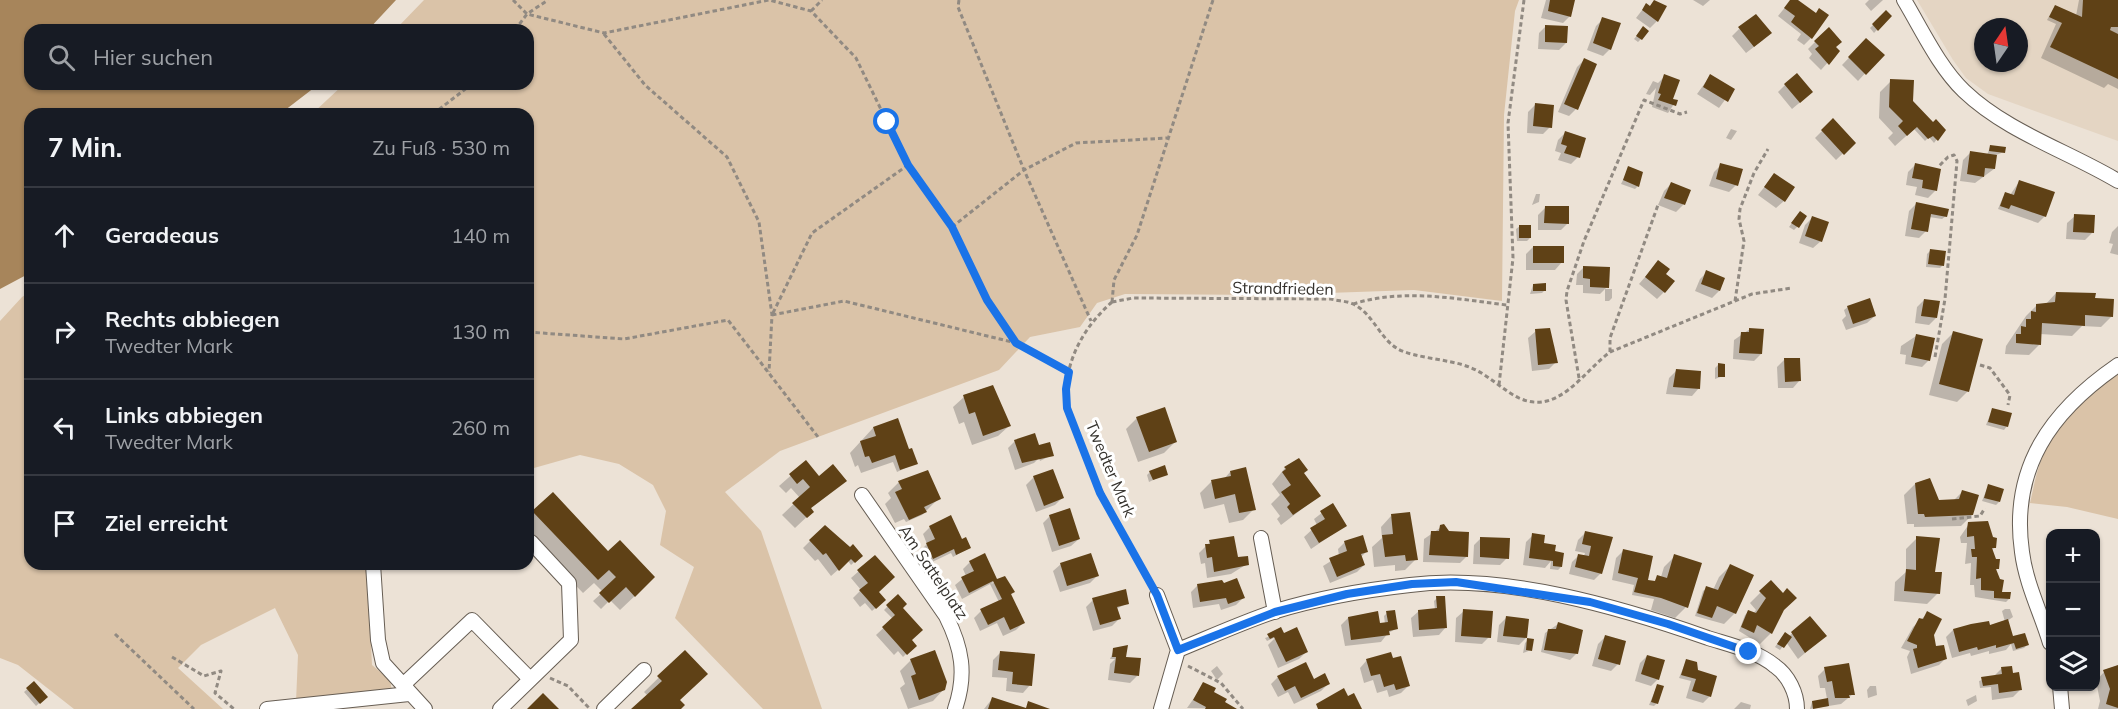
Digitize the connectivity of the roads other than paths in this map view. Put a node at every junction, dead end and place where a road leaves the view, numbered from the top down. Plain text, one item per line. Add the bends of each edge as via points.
1 (1904, 0) edge
2 (2118, 181) edge
3 (2118, 365) edge
4 (862, 495) dead end
5 (1262, 538) dead end
6 (534, 545) edge
7 (373, 570) edge
8 (1157, 595) road end
9 (1275, 612) junction
10 (2048, 637) edge
11 (1176, 656) junction
12 (644, 670) dead end
13 (534, 675) junction
14 (406, 689) junction
15 (2060, 691) edge
16 (267, 709) edge
17 (425, 709) edge
18 (500, 709) edge
19 (604, 709) edge
20 (955, 709) edge
21 (1161, 709) edge
22 (1797, 709) edge
23 (2062, 709) edge

1 - 2 street via 1953,79 1978,102 2007,122
3 - 10 street via 2097,380 2049,428 2034,457 2020,501 2022,554
4 - 20 street, Am Sattelplatz via 946,616 957,638 963,671
5 - 9 street
6 - 13 street via 569,583 570,640
7 - 14 street via 383,663
8 - 11 street
9 - 11 street
9 - 22 street via 1347,594 1456,582 1590,602 1749,652 1776,666 1793,688
11 - 21 street
12 - 19 street
13 - 14 street via 472,620
13 - 18 street
14 - 16 street
14 - 17 street
15 - 23 street

